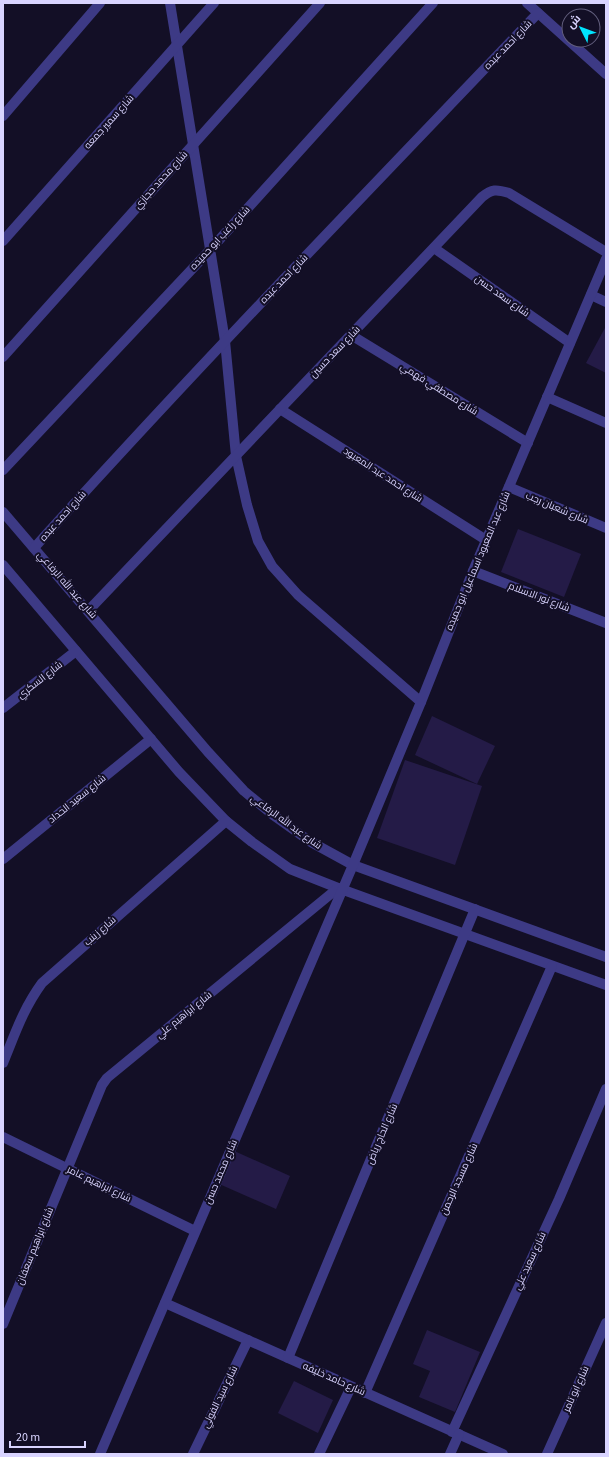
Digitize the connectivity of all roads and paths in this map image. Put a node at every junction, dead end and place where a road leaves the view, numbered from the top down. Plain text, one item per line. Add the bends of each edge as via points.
1 (100, 3) edge
2 (170, 3) edge
3 (214, 3) edge
4 (320, 3) edge
5 (433, 3) edge
6 (527, 3) edge
7 (538, 13) junction
8 (176, 46) junction
9 (606, 74) edge
10 (3, 116) edge
11 (192, 144) junction
12 (3, 241) edge
13 (434, 248) junction
14 (210, 250) junction
15 (606, 252) edge
16 (606, 259) edge
17 (591, 295) junction
18 (606, 302) edge
19 (351, 335) junction
20 (225, 341) junction
21 (570, 343) junction
22 (3, 357) edge
23 (547, 397) junction
24 (280, 409) junction
25 (606, 423) edge
26 (528, 443) junction
27 (236, 456) junction
28 (3, 470) edge
29 (509, 487) junction
30 (3, 512) edge
31 (606, 528) edge
32 (486, 540) junction
33 (34, 548) junction
34 (3, 565) edge
35 (473, 571) junction
36 (88, 610) junction
37 (606, 623) edge
38 (76, 651) junction
39 (421, 702) junction
40 (3, 708) edge
41 (151, 739) junction
42 (226, 821) junction
43 (3, 859) edge
44 (353, 865) junction
45 (340, 889) junction
46 (475, 910) junction
47 (466, 934) junction
48 (606, 957) edge
49 (552, 966) junction
50 (606, 985) edge
51 (3, 1063) edge
52 (606, 1089) edge
53 (3, 1137) edge
54 (67, 1169) junction
55 (195, 1231) junction
56 (165, 1303) junction
57 (606, 1323) edge
58 (3, 1324) edge
59 (248, 1340) junction
60 (288, 1358) junction
61 (351, 1387) junction
62 (365, 1393) junction
63 (456, 1433) junction
64 (100, 1454) edge
65 (193, 1454) edge
66 (319, 1454) edge
67 (450, 1454) edge
68 (503, 1454) edge
69 (547, 1454) edge

1 - 10 street
2 - 8 street
3 - 8 street, شارع سمير جمعه
4 - 11 street, شارع محمد حجازي
5 - 14 street, شارع راغب ابو حميده
6 - 7 street
7 - 9 street
7 - 20 street, شارع احمد عبده
8 - 11 street
8 - 12 street, شارع سمير جمعه
11 - 14 street
11 - 22 street, شارع محمد حجازي
13 - 15 street, شارع سعد حسين via 482,197 490,191 499,190 509,193
13 - 19 street, شارع سعد حسين
13 - 21 street, شارع سعد حسن
14 - 20 street
14 - 28 street, شارع راغب ابو حميده
16 - 17 street, شارع عبد المعبود اسماعيل ابو حميده
17 - 18 street
17 - 21 street, شارع عبد المعبود اسماعيل ابو حميده
19 - 24 street, شارع سعد حسين
19 - 26 street, شارع مصطفي فهمي
20 - 27 street
20 - 33 street, شارع احمد عبده
21 - 23 street, شارع عبد المعبود اسماعيل ابو حميده
23 - 25 street
23 - 26 street, شارع عبد المعبود اسماعيل ابو حميده
24 - 27 street, شارع سعد حسين
24 - 32 street, شارع احمد عبد المعبود
26 - 29 street, شارع عبد المعبود اسماعيل ابو حميده
27 - 36 street, شارع سعد حسين
27 - 39 street via 246,505 258,541 272,566 298,595
29 - 31 street, شارع شعبان رجب
29 - 32 street, شارع عبد المعبود اسماعيل ابو حميده
30 - 33 street, شارع عبد الله الرفاعي
32 - 35 street, شارع عبد المعبود اسماعيل ابو حميده
33 - 36 street, شارع عبد الله الرفاعي
34 - 38 street
35 - 37 street, شارع نور الاسلام
35 - 39 street, شارع عبد المعبود اسماعيل ابو حميده
36 - 44 street, شارع عبد الله الرفاعي via 244,791 311,842
38 - 40 street, شارع السكري
38 - 41 street
39 - 44 street, شارع عبد المعبود اسماعيل ابو حميده
41 - 42 street
41 - 43 street, شارع سعيد الحداد
42 - 45 street via 290,869
42 - 51 street, شارع زينب via 42,983 23,1013
44 - 45 street, شارع محمد حسن
44 - 46 street, شارع عبد الله الرفاعي
45 - 47 street
45 - 54 street, شارع ابراهيم علي via 107,1078 102,1084
45 - 55 street, شارع محمد حسن
46 - 47 street, شارع الحاج رياض
46 - 48 street, شارع عبد الله الرفاعي
47 - 49 street
47 - 60 street, شارع الحاج رياض
49 - 50 street
49 - 62 street, شارع مسجد الرحمن
52 - 63 street, شارع سعيد علي
53 - 54 street, شارع ابراهيم عامر
54 - 55 street, شارع ابراهيم عامر
54 - 58 street, شارع ابراهيم سعفان
55 - 56 street, شارع محمد حسن
56 - 59 street, شارع حامد خليفه
56 - 64 street, شارع محمد حسن
57 - 69 street, شارع ابو تامر
59 - 60 street, شارع حامد خليفه
59 - 65 street, شارع سيد الفولي
60 - 61 street, شارع حامد خليفه
61 - 62 street, شارع حامد خليفه
61 - 66 street
62 - 63 street, شارع حامد خليفه
63 - 67 street, شارع سعيد علي
63 - 68 street, شارع حامد خليفه

